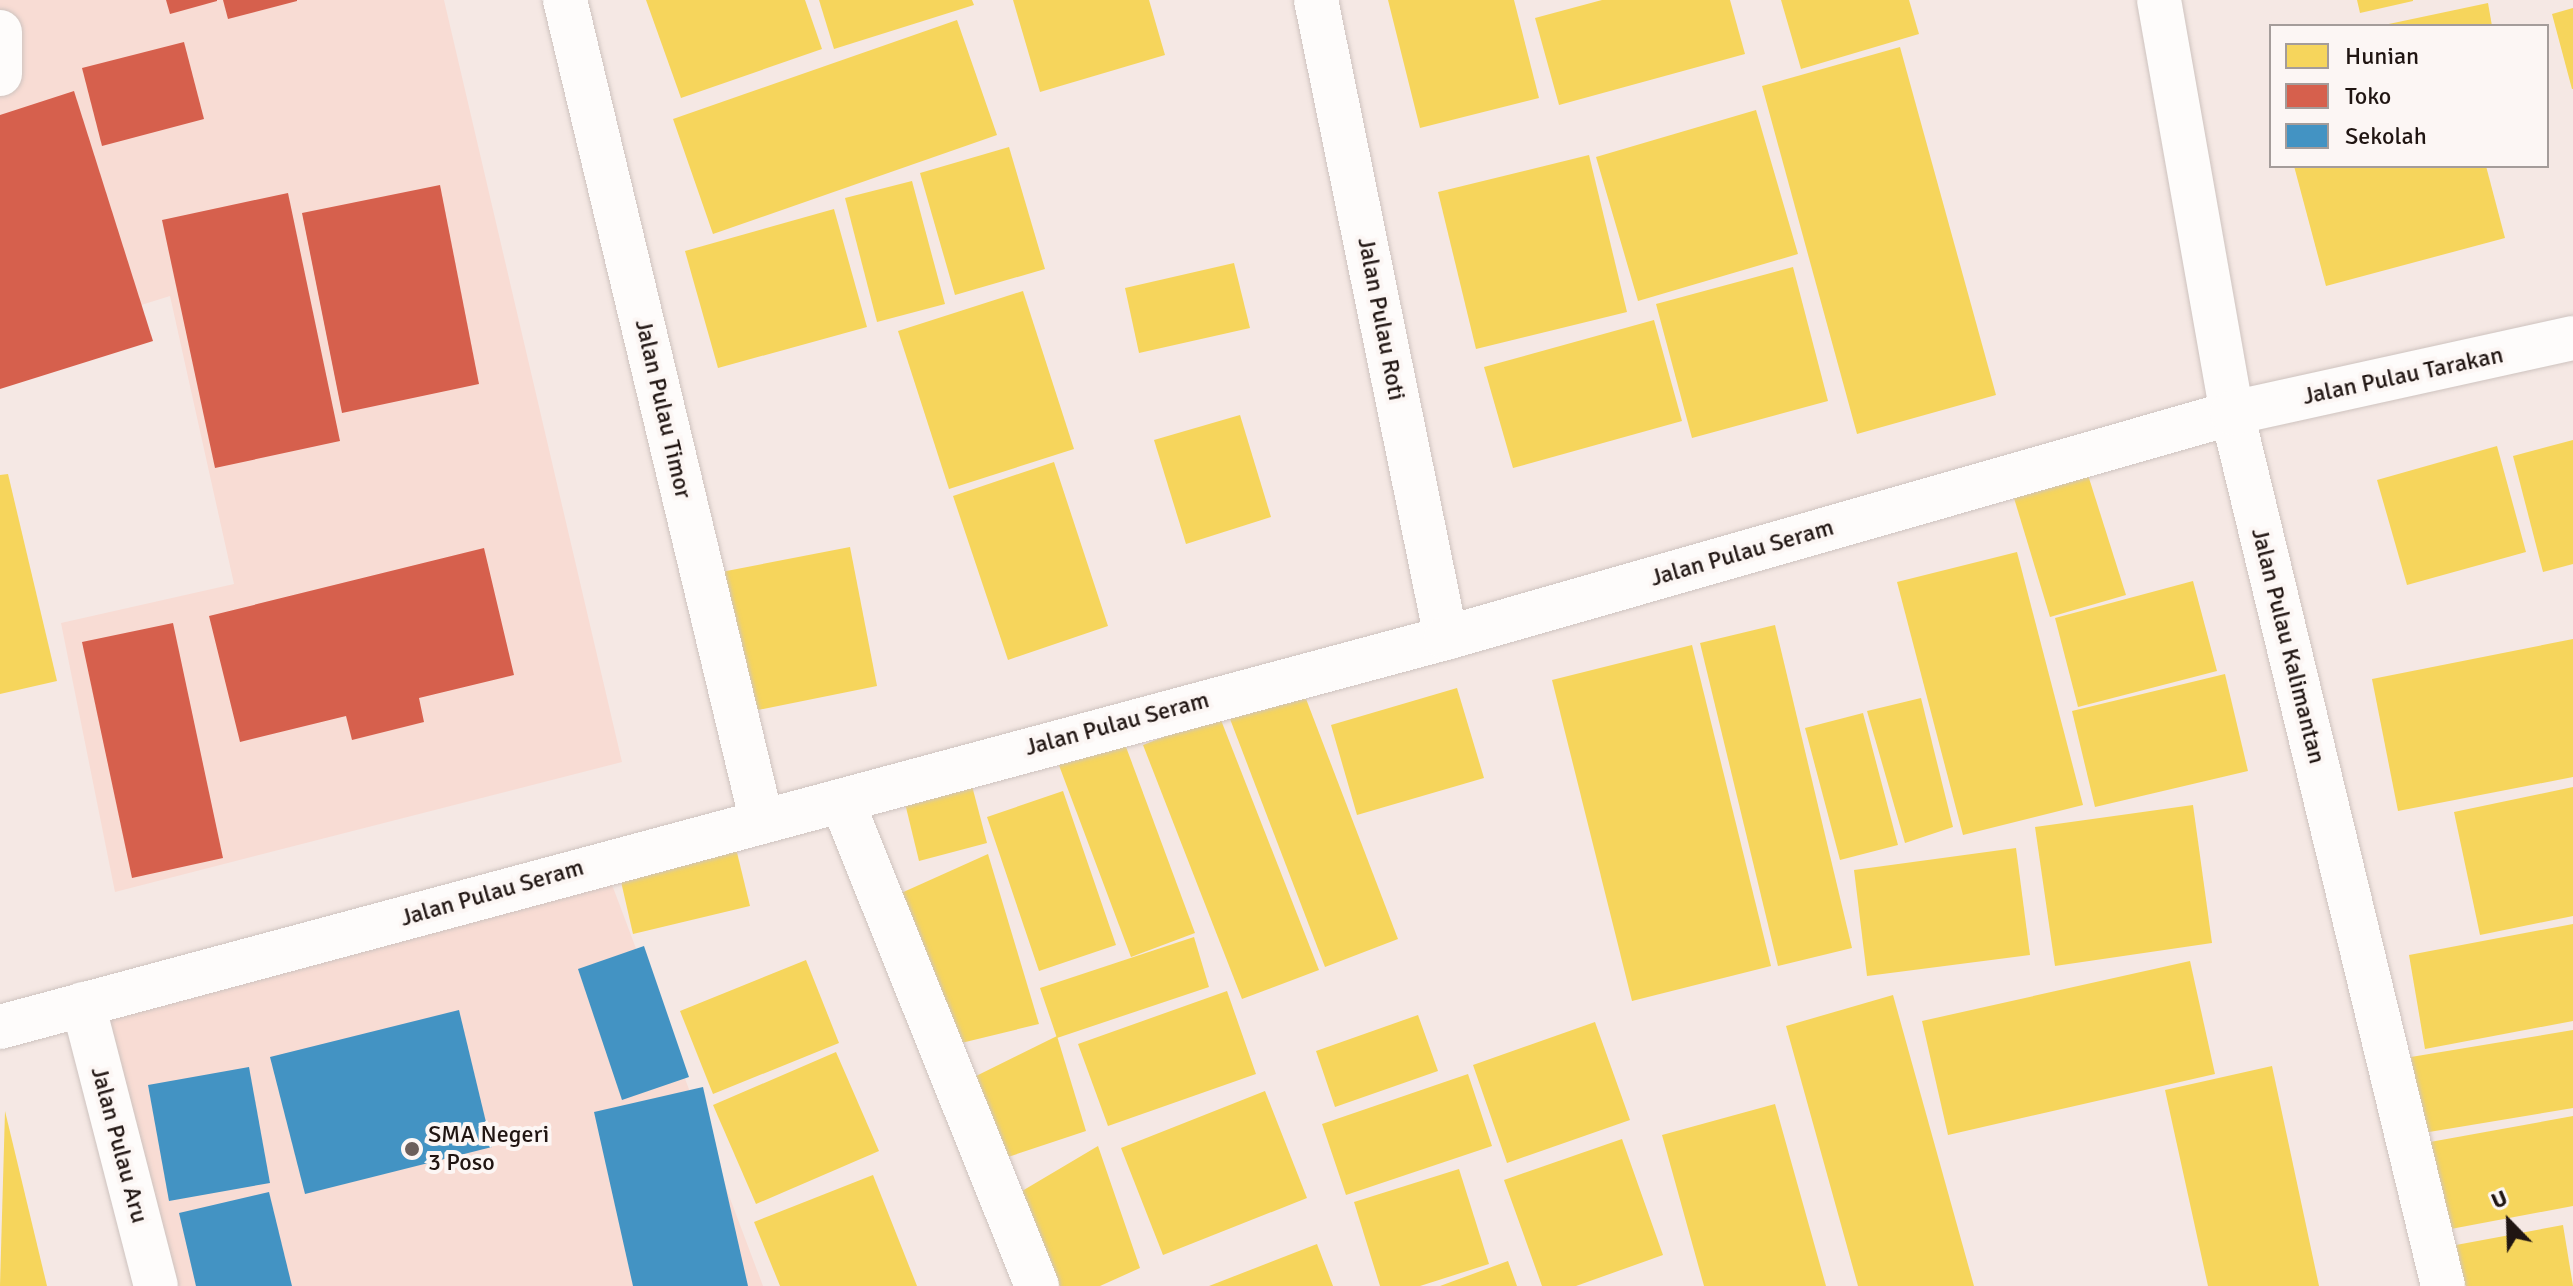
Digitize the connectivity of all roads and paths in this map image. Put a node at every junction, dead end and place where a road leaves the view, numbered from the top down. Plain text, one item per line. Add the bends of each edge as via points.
1 (565, 0) edge
2 (1316, 0) edge
3 (2159, 0) edge
4 (0, 32) edge
5 (0, 74) edge
6 (2573, 338) edge
7 (2232, 413) junction
8 (1446, 638) junction
9 (842, 801) junction
10 (761, 818) junction
11 (83, 1004) junction
12 (0, 1027) edge
13 (156, 1286) edge
14 (1037, 1286) edge
15 (2443, 1286) edge

1 - 10 street, Jalan Pulau Timor
2 - 8 street, Jalan Pulau Roti
3 - 7 street, Jalan Pulau Kalimantan
4 - 5 street
6 - 7 street, Jalan Pulau Tarakan
7 - 8 street, Jalan Pulau Seram
7 - 15 street, Jalan Pulau Kalimantan
8 - 9 street, Jalan Pulau Seram
9 - 10 street, Jalan Pulau Seram
9 - 14 street
10 - 11 street, Jalan Pulau Seram
11 - 12 street, Jalan Pulau Seram
11 - 13 street, Jalan Pulau Aru

